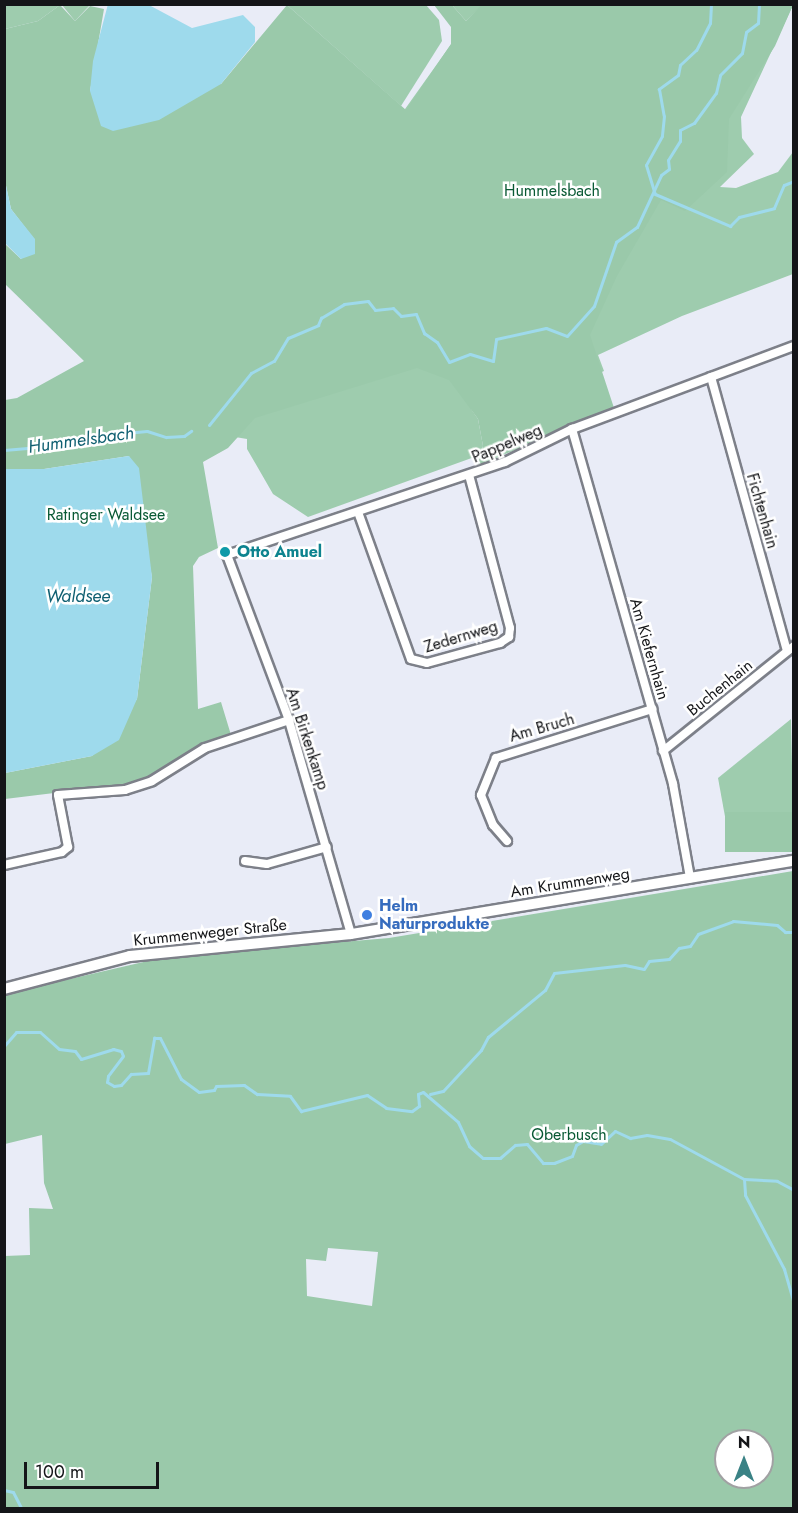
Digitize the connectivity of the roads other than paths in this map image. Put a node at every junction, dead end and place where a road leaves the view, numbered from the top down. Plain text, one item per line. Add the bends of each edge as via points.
1 (794, 346) edge
2 (711, 377) junction
3 (572, 429) junction
4 (469, 475) junction
5 (358, 512) junction
6 (227, 555) joint
7 (790, 648) edge
8 (652, 709) junction
9 (289, 720) junction
10 (663, 751) junction
11 (507, 841) dead end
12 (327, 847) junction
13 (245, 861) dead end
14 (794, 861) edge
15 (4, 865) edge
16 (690, 878) junction
17 (351, 934) junction
18 (4, 989) edge

1 - 2 street, Pappelweg
2 - 3 street, Pappelweg
2 - 7 street, Fichtenhain
3 - 4 street, Pappelweg
3 - 8 street, Am Kiefernhain
4 - 5 street, Pappelweg
4 - 5 street, Zedernweg via 510,628 508,637 500,643 428,663 411,659
5 - 6 street, Pappelweg
6 - 9 street, Am Birkenkamp
7 - 10 street, Buchenhain
8 - 10 street, Am Kiefernhain
8 - 11 street, Am Bruch via 496,758 482,795 493,825
9 - 12 street, Am Birkenkamp
9 - 15 street via 206,748 152,781 125,790 58,795 68,847 62,852
10 - 16 street, Am Kiefernhain
12 - 13 street via 267,864
12 - 17 street, Am Birkenkamp
14 - 16 main road, Am Krummenweg
16 - 17 main road, Am Krummenweg
17 - 18 main road, Krummenweger Straße via 171,950

